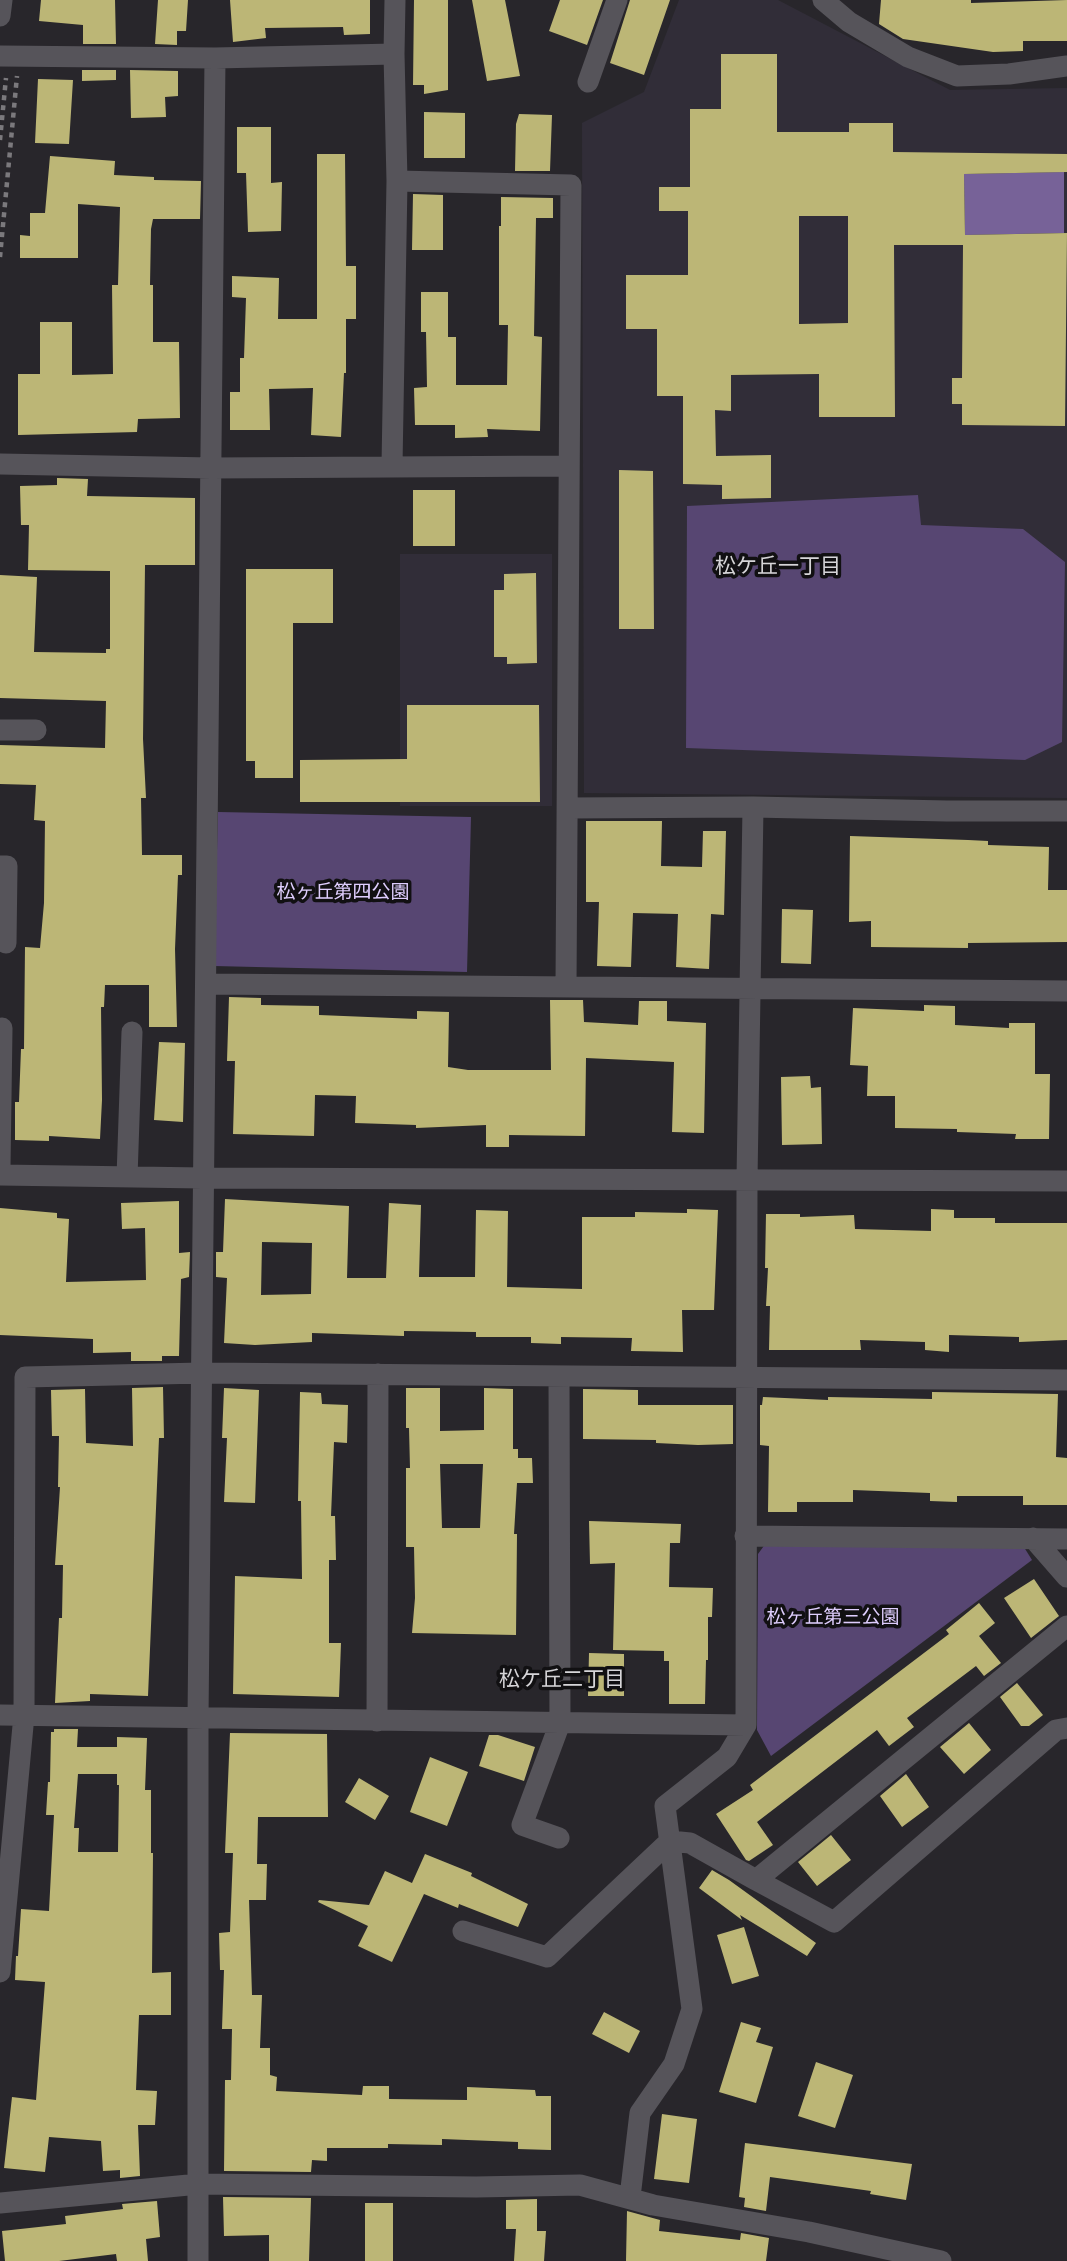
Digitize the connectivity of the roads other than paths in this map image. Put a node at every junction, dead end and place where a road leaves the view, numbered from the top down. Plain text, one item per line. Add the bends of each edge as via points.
1 (2, 0) edge
2 (395, 0) edge
3 (617, 0) edge
4 (823, 0) edge
5 (0, 16) edge
6 (394, 54) junction
7 (9, 56) edge
8 (215, 58) junction
9 (1067, 66) edge
10 (588, 82) dead end
11 (397, 181) junction
12 (0, 464) edge
13 (392, 465) junction
14 (568, 466) junction
15 (211, 468) junction
16 (0, 730) edge
17 (36, 730) dead end
18 (568, 807) junction
19 (753, 807) junction
20 (1067, 811) edge
21 (0, 866) edge
22 (6, 943) dead end
23 (206, 984) junction
24 (565, 985) junction
25 (750, 987) junction
26 (1067, 991) edge
27 (2, 1028) dead end
28 (132, 1032) dead end
29 (0, 1166) edge
30 (0, 1175) edge
31 (127, 1177) junction
32 (203, 1178) junction
33 (747, 1179) junction
34 (1067, 1181) edge
35 (202, 1373) junction
36 (378, 1374) junction
37 (559, 1376) junction
38 (748, 1377) junction
39 (1067, 1380) edge
40 (745, 1535) junction
41 (1033, 1538) junction
42 (1067, 1539) edge
43 (1067, 1577) edge
44 (1067, 1626) edge
45 (24, 1715) junction
46 (0, 1716) edge
47 (198, 1718) junction
48 (377, 1720) junction
49 (560, 1723) junction
50 (746, 1725) junction
51 (1067, 1728) edge
52 (559, 1838) dead end
53 (670, 1841) junction
54 (756, 1880) junction
55 (463, 1931) dead end
56 (0, 1972) edge
57 (199, 2184) junction
58 (630, 2197) junction
59 (0, 2203) edge
60 (198, 2261) edge
61 (941, 2261) edge

1 - 5 street
2 - 6 street
3 - 10 street
4 - 9 street via 849,22 908,57 957,76
6 - 8 street
6 - 11 street
7 - 8 street
8 - 15 street
11 - 13 street
11 - 14 street via 571,185
12 - 15 street
13 - 14 street
13 - 15 street
14 - 18 street
15 - 23 street
16 - 17 street
18 - 19 street
18 - 24 street
19 - 20 street
19 - 25 street
21 - 22 street via 7,866
23 - 24 street
23 - 32 street
24 - 25 street
25 - 26 street
25 - 33 street
27 - 29 street
28 - 31 street
30 - 31 street
31 - 32 street
32 - 33 street
32 - 35 street
33 - 34 street
33 - 38 street
35 - 36 street
35 - 45 street via 26,1377
35 - 47 street
36 - 37 street
36 - 48 street
37 - 38 street
37 - 49 street
38 - 39 street
38 - 40 street
40 - 41 street
40 - 50 street
41 - 42 street
41 - 43 street
44 - 54 street
45 - 46 street
45 - 47 street
45 - 56 street
47 - 48 street
47 - 57 street
48 - 49 street
49 - 50 street
49 - 52 street via 522,1825
50 - 53 street via 727,1757 665,1807
51 - 54 street via 1056,1730 834,1922
53 - 54 street via 690,1843
53 - 55 street via 547,1957
53 - 58 street via 692,2009 674,2064 640,2113
57 - 58 street via 580,2185
57 - 59 street
57 - 60 street
58 - 61 street

